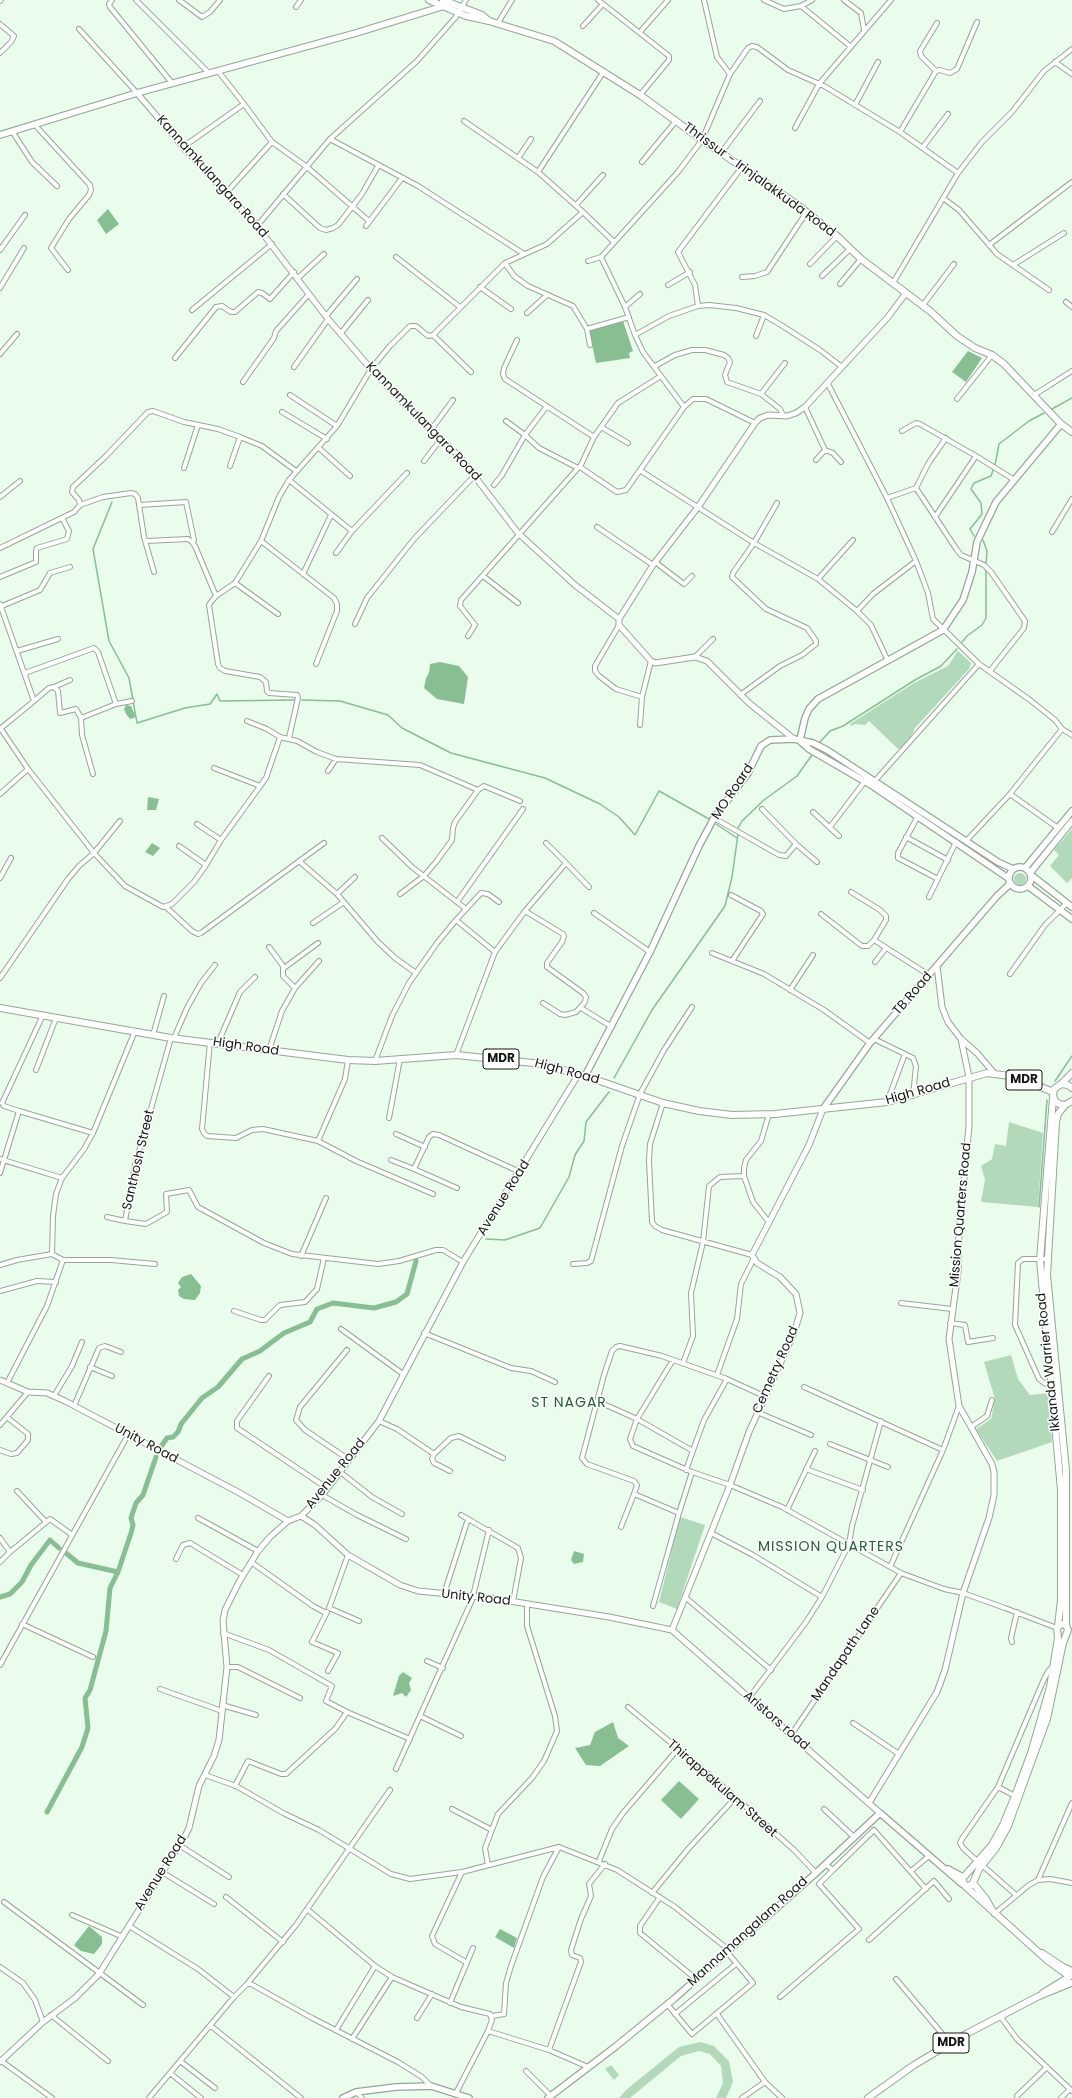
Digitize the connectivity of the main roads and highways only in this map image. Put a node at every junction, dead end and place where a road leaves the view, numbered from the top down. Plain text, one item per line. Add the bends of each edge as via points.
1 (429, 0) edge
2 (443, 3) edge
3 (458, 13) junction
4 (1, 133) edge
5 (1061, 424) junction
6 (1072, 432) edge
7 (797, 740) junction
8 (1072, 811) edge
9 (1072, 821) edge
10 (1025, 868) junction
11 (1013, 869) junction
12 (1030, 874) junction
13 (1008, 878) junction
14 (1010, 884) junction
15 (1028, 886) junction
16 (1072, 907) edge
17 (1072, 919) edge
18 (0, 1008) edge
19 (1072, 1073) edge
20 (582, 1075) junction
21 (1061, 1084) junction
22 (1072, 1088) edge
23 (1053, 1095) junction
24 (1070, 1103) edge
25 (823, 1109) junction
26 (1066, 1471) edge
27 (1066, 1561) edge
28 (1058, 1629) junction
29 (1068, 1631) edge
30 (980, 1863) junction
31 (942, 1867) junction
32 (964, 1876) junction
33 (974, 1882) junction
34 (963, 1885) junction
35 (994, 1914) junction
36 (1071, 1977) edge
37 (552, 2096) edge
38 (871, 2097) edge
39 (343, 2098) edge
40 (469, 2098) edge

1 - 2 main road
2 - 3 main road
2 - 3 main road via 452,4
2 - 4 main road
3 - 5 main road, Thrissur - Irinjalakkuda Road via 554,41 640,95 781,193 837,236 861,259 923,305 957,336 975,348 992,354
5 - 6 main road, Thrissur - Irinjalakkuda Road
5 - 7 main road via 996,502 977,542 963,600 943,630 818,699 809,709
7 - 11 main road, MO Roard via 813,743 827,750 998,862
7 - 13 main road via 865,781
7 - 20 main road, MO Roard via 770,740 761,746 748,773 714,818 612,1027
8 - 10 main road
9 - 12 main road
10 - 11 main road
10 - 12 main road
11 - 13 main road
12 - 15 main road via 1031,881
12 - 16 main road
13 - 14 main road
14 - 15 main road via 1020,889
14 - 25 main road, TB Road via 872,1041
15 - 17 main road
18 - 20 main road, High Road / MDR via 172,1038 348,1060 375,1061 456,1055 543,1064
19 - 21 main road
20 - 25 main road, High Road / MDR via 663,1103 699,1111 732,1115
21 - 22 main road via 1068,1084
21 - 23 main road via 1056,1087
23 - 24 main road, High Road via 1056,1103
23 - 25 main road, High Road / MDR via 1016,1077 994,1073 969,1077 887,1102
23 - 26 main road, Ikkanda Warrier Road via 1040,1260 1052,1385
24 - 26 main road, Ikkanda Warrier Road via 1058,1114 1056,1122 1047,1259
26 - 27 main road, Ikkanda Warrier Road
27 - 28 main road, Ikkanda Warrier Road
27 - 29 main road, Ikkanda Warrier Road
28 - 29 main road
28 - 29 main road via 1061,1624
28 - 30 main road, Ikkanda Warrier Road via 1054,1666 1042,1718 1003,1825
29 - 30 main road, Ikkanda Warrier Road via 1055,1689 1035,1755 1008,1826 996,1848
30 - 32 main road, Ikkanda Warrier Road
30 - 33 main road, Ikkanda Warrier Road
31 - 32 main road
31 - 34 main road
31 - 37 main road, Mannamangalam Road via 880,1813 696,1979
32 - 33 main road via 970,1875
32 - 34 main road
33 - 34 main road via 969,1887
33 - 35 main road
34 - 35 main road
35 - 36 main road
36 - 38 main road, MDR via 950,2043 914,2065
39 - 40 main road via 356,2092 432,2086

